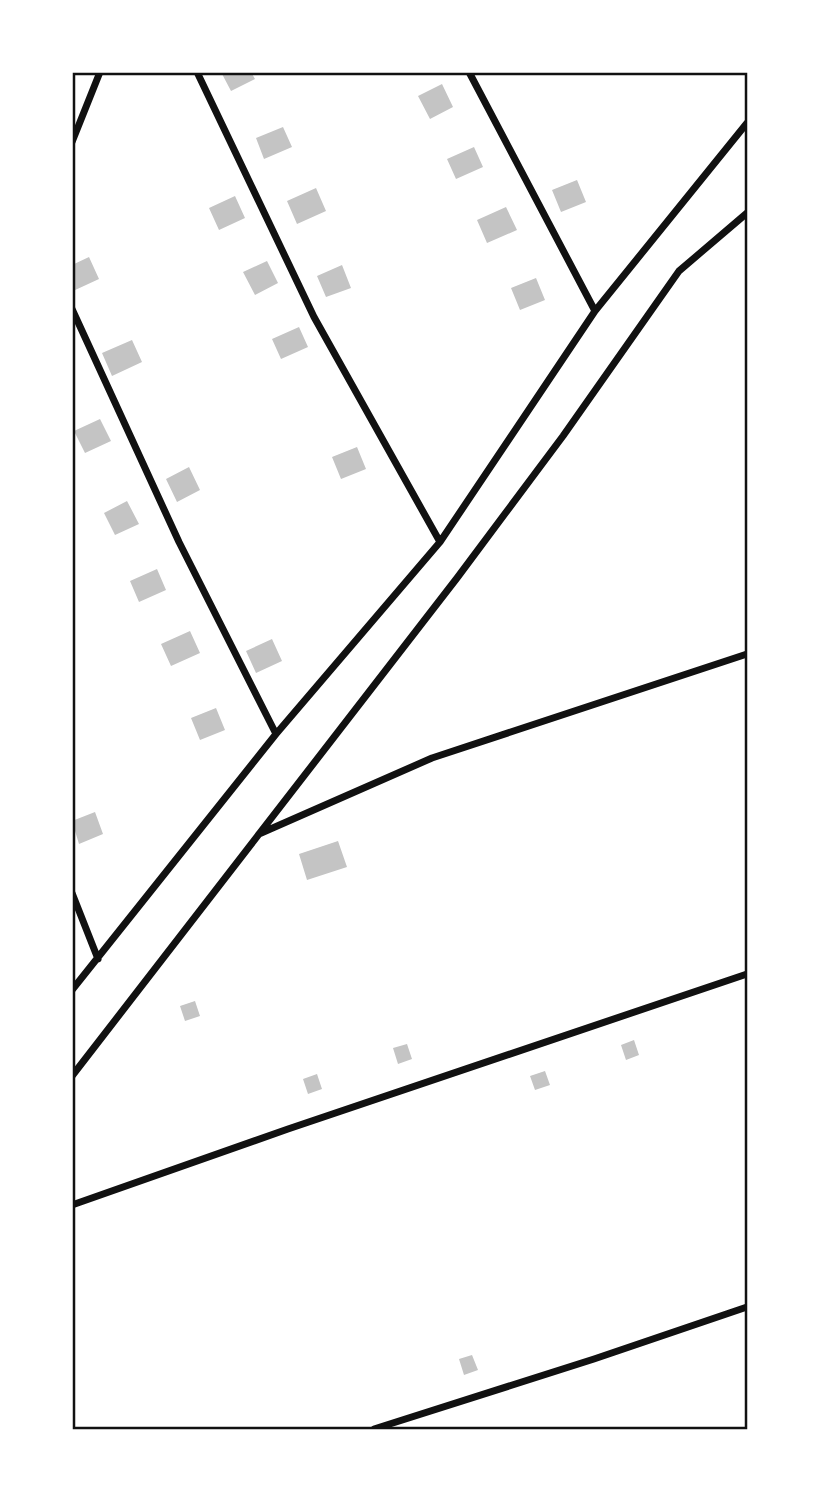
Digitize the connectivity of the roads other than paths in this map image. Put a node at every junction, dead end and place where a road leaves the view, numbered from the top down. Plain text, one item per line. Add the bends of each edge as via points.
1 (100, 72) edge
2 (197, 72) edge
3 (469, 72) edge
4 (747, 124) edge
5 (72, 142) edge
6 (747, 213) edge
7 (72, 309) edge
8 (595, 311) junction
9 (440, 542) junction
10 (747, 654) edge
11 (276, 734) junction
12 (257, 835) junction
13 (72, 893) edge
14 (98, 958) junction
15 (747, 974) edge
16 (72, 990) edge
17 (72, 1076) edge
18 (72, 1205) edge
19 (747, 1307) edge
20 (374, 1429) edge

1 - 5 street
2 - 9 street via 314,317
3 - 8 street
4 - 8 street
6 - 12 street via 679,271 457,578
7 - 11 street via 179,542
8 - 9 street
9 - 11 street
10 - 12 street via 432,758
11 - 14 street
12 - 17 street
13 - 14 street
14 - 16 street
15 - 18 street
19 - 20 street

